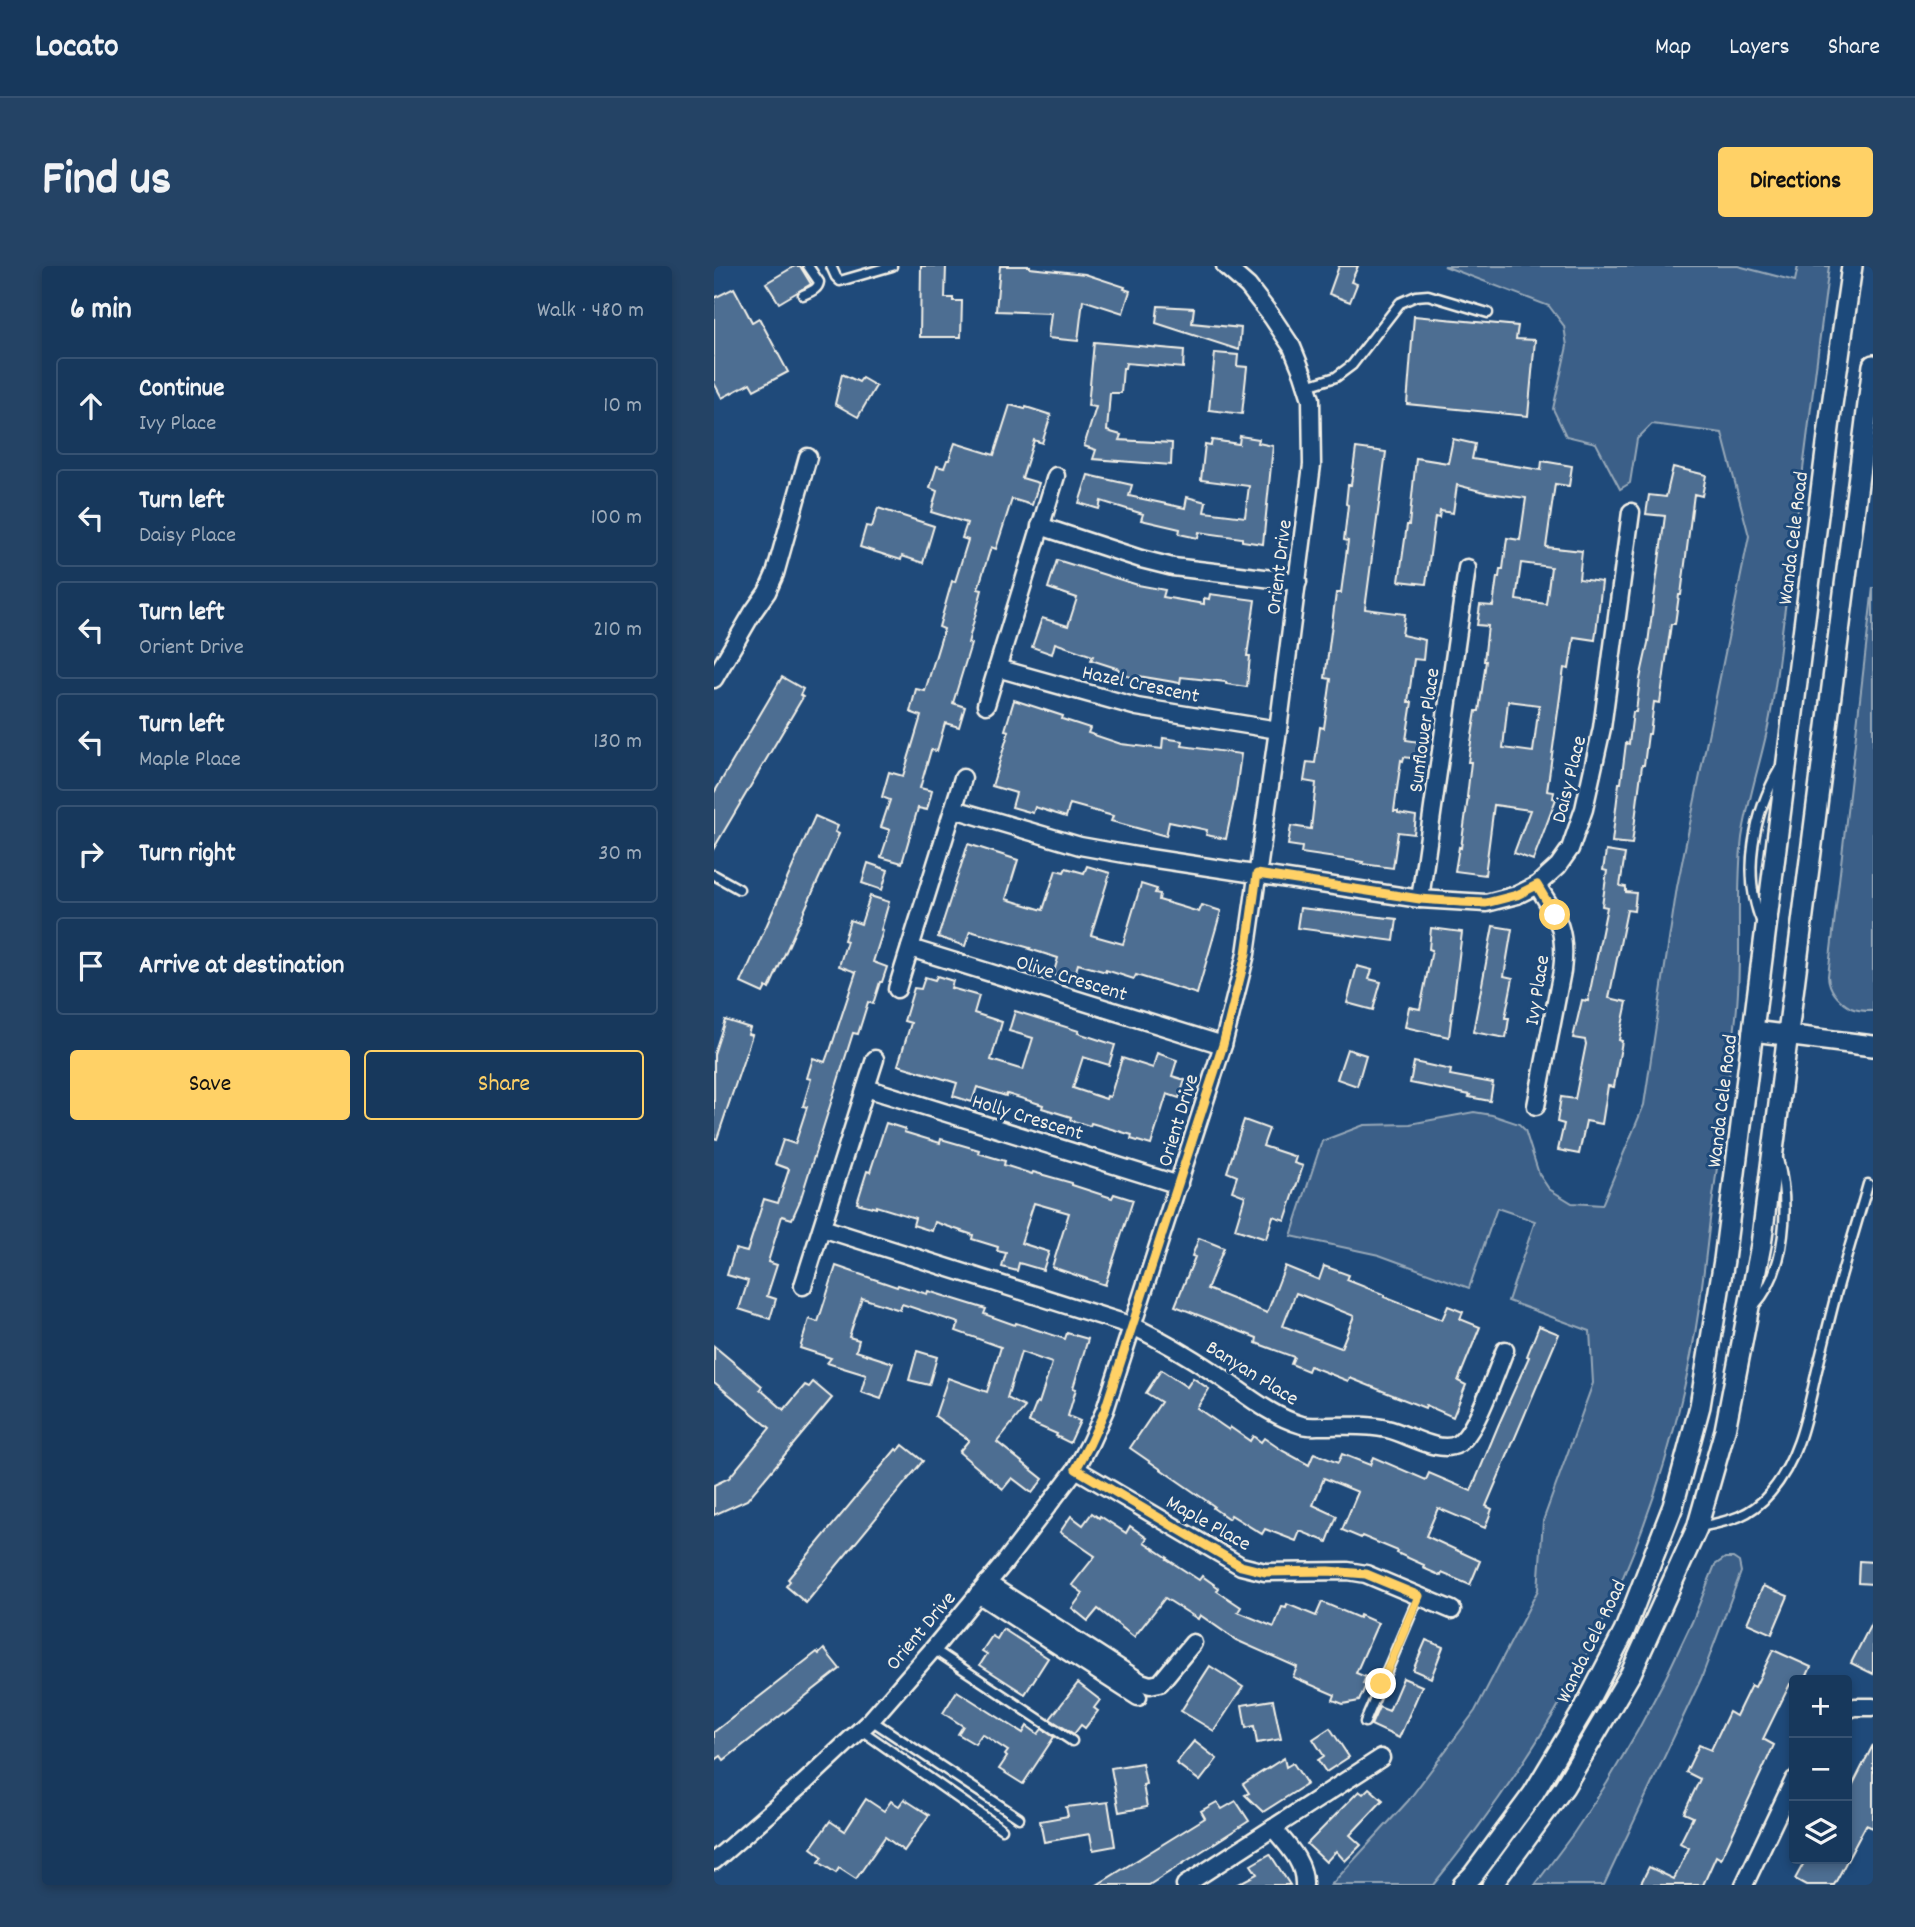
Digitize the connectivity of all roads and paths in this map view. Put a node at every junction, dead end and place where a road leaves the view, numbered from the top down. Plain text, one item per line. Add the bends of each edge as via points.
1 (808, 266) edge
2 (831, 266) edge
3 (892, 266) edge
4 (1225, 266) edge
5 (1852, 266) edge
6 (803, 295) dead end
7 (1488, 313) dead end
8 (1873, 365) edge
9 (1307, 386) junction
10 (1870, 398) edge
11 (808, 457) dead end
12 (1056, 476) dead end
13 (1631, 512) dead end
14 (1040, 526) junction
15 (1467, 568) dead end
16 (1298, 582) junction
17 (997, 668) junction
18 (714, 679) edge
19 (986, 705) dead end
20 (1278, 730) junction
21 (963, 778) dead end
22 (954, 809) junction
23 (1257, 874) junction
24 (714, 875) edge
25 (1537, 885) junction
26 (739, 889) dead end
27 (1420, 899) junction
28 (910, 948) junction
29 (897, 989) dead end
30 (1753, 1031) junction
31 (1788, 1036) junction
32 (1223, 1045) junction
33 (1873, 1046) edge
34 (874, 1059) dead end
35 (866, 1088) junction
36 (1536, 1106) dead end
37 (1868, 1184) dead end
38 (1179, 1185) junction
39 (822, 1228) junction
40 (803, 1286) dead end
41 (1133, 1326) junction
42 (1505, 1350) dead end
43 (1076, 1469) junction
44 (1697, 1528) junction
45 (982, 1589) junction
46 (1419, 1596) junction
47 (1452, 1610) dead end
48 (1193, 1643) dead end
49 (933, 1649) junction
50 (1138, 1697) dead end
51 (1873, 1707) edge
52 (1852, 1708) edge
53 (1365, 1722) dead end
54 (865, 1725) junction
55 (1072, 1741) dead end
56 (1381, 1758) dead end
57 (1789, 1790) edge
58 (1019, 1818) dead end
59 (1273, 1828) junction
60 (1002, 1829) dead end
61 (714, 1861) edge
62 (1185, 1885) edge
63 (1304, 1885) edge
64 (1463, 1885) edge
65 (1492, 1885) edge
66 (1744, 1885) edge

1 - 6 lane via 818,285
2 - 3 lane via 840,281
4 - 9 street, Orient Drive via 1272,317 1292,347
5 - 30 street, Wanda Cele Road
7 - 9 lane via 1428,295 1416,296 1400,303 1352,365 1336,377
8 - 10 street
9 - 16 street, Orient Drive via 1312,465
10 - 31 street
11 - 18 street via 768,592
12 - 14 street
13 - 25 street, Daisy Place via 1602,728 1584,809 1570,849
14 - 16 street via 1172,567
14 - 17 street
15 - 27 street, Sunflower Place
16 - 20 street, Orient Drive
17 - 19 street
17 - 20 street, Hazel Crescent via 1136,707
20 - 23 street, Orient Drive
21 - 22 street
22 - 23 street via 1080,846
22 - 28 street
23 - 27 street, Daisy Place
23 - 32 street, Orient Drive via 1246,954
24 - 26 lane
25 - 27 street, Daisy Place via 1486,903
25 - 36 street, Ivy Place via 1563,933 1565,949
28 - 29 street
28 - 32 street, Olive Crescent
30 - 31 street
30 - 64 street, Wanda Cele Road via 1700,1406 1673,1506 1624,1632 1585,1707 1533,1794
31 - 33 street
31 - 44 street via 1761,1245 1725,1430
32 - 38 street, Orient Drive
34 - 35 street
35 - 38 street, Holly Crescent
35 - 39 street
37 - 44 lane via 1834,1300 1811,1404 1787,1470 1752,1510 1732,1521
38 - 41 street, Orient Drive
39 - 40 street
39 - 41 street
41 - 42 street, Banyan Place via 1201,1364 1279,1417 1305,1426 1387,1429 1444,1447 1465,1439 1474,1425
41 - 43 street, Orient Drive via 1105,1410
43 - 45 street, Orient Drive
43 - 46 street, Maple Place via 1241,1566 1265,1572 1366,1574
44 - 65 street via 1632,1673 1564,1787
45 - 48 street via 1150,1685 1160,1683
45 - 49 street, Orient Drive
45 - 50 street
46 - 47 street, Maple Place
46 - 53 lane
49 - 54 street, Orient Drive
49 - 55 lane
51 - 52 street
54 - 58 lane
54 - 60 lane
54 - 61 street, Orient Drive
56 - 59 street
57 - 66 street
59 - 62 street
59 - 63 street via 1300,1863

